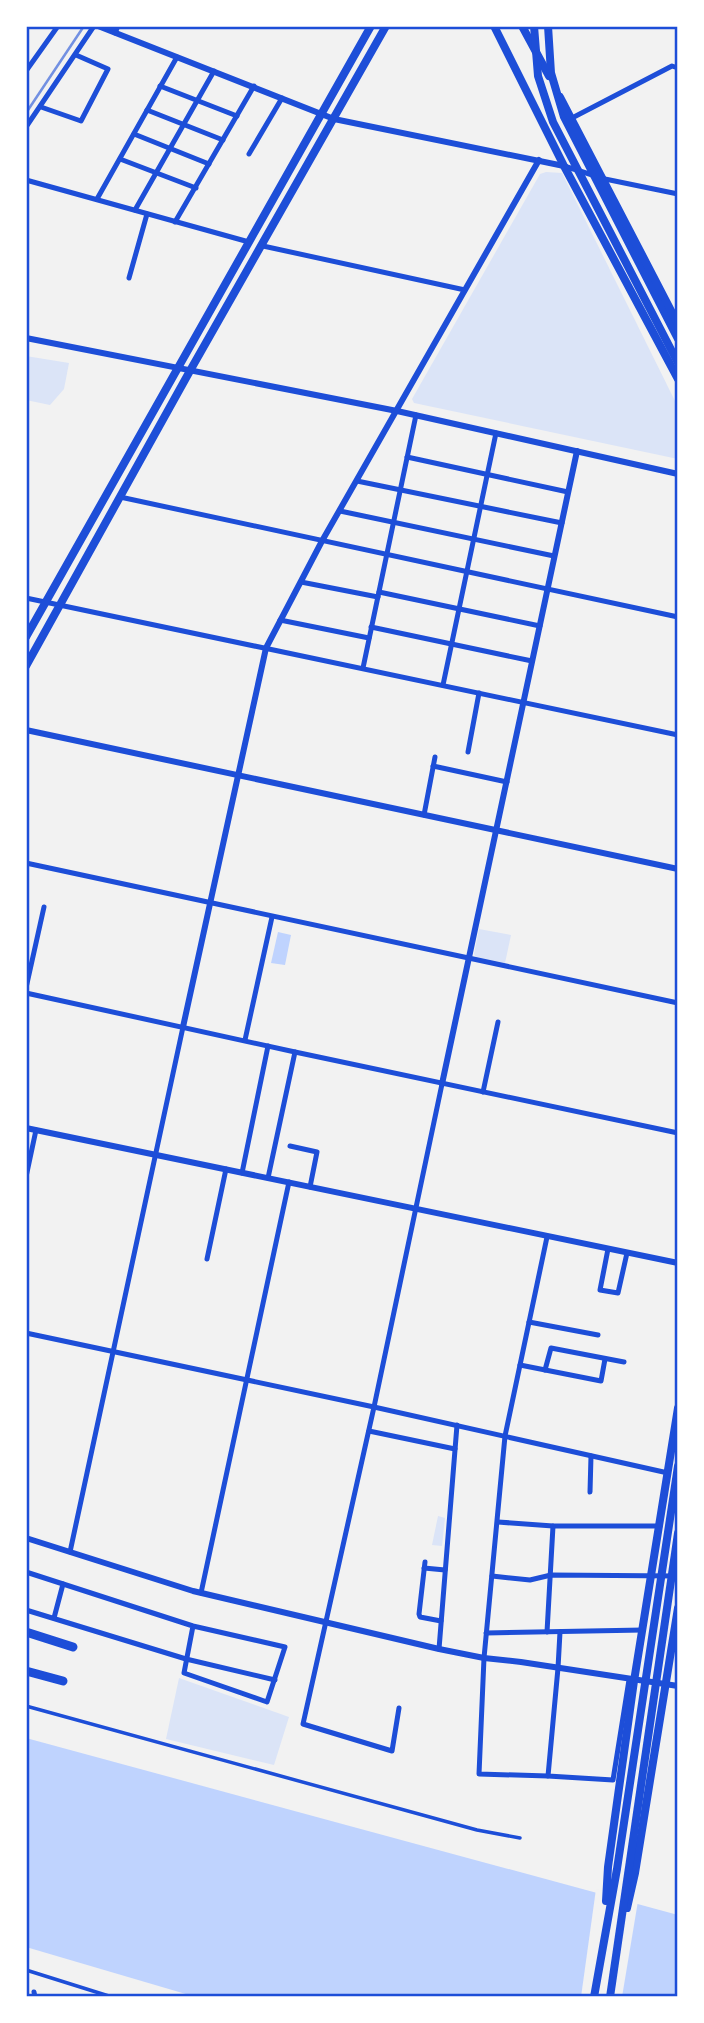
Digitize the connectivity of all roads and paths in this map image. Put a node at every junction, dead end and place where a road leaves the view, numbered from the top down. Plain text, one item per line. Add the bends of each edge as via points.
1 (58, 26) edge
2 (96, 26) edge
3 (371, 26) edge
4 (386, 26) edge
5 (494, 26) edge
6 (522, 26) edge
7 (534, 26) edge
8 (548, 26) edge
9 (117, 30) edge
10 (76, 55) junction
11 (177, 57) junction
12 (678, 68) edge
13 (26, 71) edge
14 (214, 71) junction
15 (160, 86) junction
16 (254, 86) junction
17 (282, 98) junction
18 (198, 101) junction
19 (41, 107) junction
20 (147, 110) junction
21 (321, 115) junction
22 (237, 116) junction
23 (572, 118) junction
24 (334, 119) junction
25 (185, 124) junction
26 (26, 127) edge
27 (134, 134) junction
28 (223, 139) junction
29 (171, 149) junction
30 (249, 154) dead end
31 (120, 159) junction
32 (539, 160) junction
33 (209, 164) junction
34 (564, 166) junction
35 (158, 172) junction
36 (605, 179) junction
37 (26, 180) edge
38 (196, 188) junction
39 (678, 194) edge
40 (97, 200) junction
41 (135, 210) junction
42 (147, 214) junction
43 (175, 222) junction
44 (249, 242) junction
45 (263, 246) junction
46 (129, 278) dead end
47 (465, 290) junction
48 (678, 324) edge
49 (26, 338) edge
50 (678, 338) edge
51 (678, 363) edge
52 (177, 368) junction
53 (191, 369) junction
54 (678, 379) edge
55 (397, 411) junction
56 (416, 415) junction
57 (496, 433) junction
58 (577, 451) junction
59 (407, 457) junction
60 (488, 474) junction
61 (678, 474) edge
62 (357, 481) junction
63 (400, 490) junction
64 (568, 492) junction
65 (120, 497) junction
66 (481, 507) junction
67 (340, 511) junction
68 (393, 522) junction
69 (562, 523) junction
70 (474, 539) junction
71 (322, 541) junction
72 (387, 554) junction
73 (554, 556) junction
74 (467, 572) junction
75 (300, 582) junction
76 (547, 590) junction
77 (378, 594) junction
78 (26, 598) edge
79 (47, 601) junction
80 (61, 605) junction
81 (459, 608) junction
82 (678, 617) edge
83 (280, 620) junction
84 (372, 626) junction
85 (540, 626) junction
86 (26, 637) edge
87 (369, 638) junction
88 (452, 645) junction
89 (266, 648) junction
90 (532, 661) junction
91 (26, 666) edge
92 (363, 668) junction
93 (443, 685) junction
94 (479, 693) junction
95 (524, 702) junction
96 (26, 730) edge
97 (678, 735) edge
98 (468, 752) dead end
99 (435, 757) dead end
100 (433, 766) junction
101 (237, 776) junction
102 (507, 782) junction
103 (424, 815) junction
104 (496, 830) junction
105 (26, 863) edge
106 (678, 869) edge
107 (210, 903) junction
108 (44, 907) dead end
109 (272, 917) junction
110 (36, 942) junction
111 (44, 944) dead end
112 (469, 958) junction
113 (26, 990) edge
114 (678, 1003) edge
115 (498, 1023) dead end
116 (183, 1027) junction
117 (245, 1040) junction
118 (268, 1046) junction
119 (295, 1052) junction
120 (442, 1084) junction
121 (483, 1092) junction
122 (26, 1128) edge
123 (36, 1130) junction
124 (678, 1133) edge
125 (290, 1146) dead end
126 (156, 1154) junction
127 (226, 1170) junction
128 (242, 1173) junction
129 (26, 1177) edge
130 (268, 1178) junction
131 (289, 1182) junction
132 (310, 1187) junction
133 (415, 1208) junction
134 (215, 1222) junction
135 (223, 1223) dead end
136 (547, 1237) junction
137 (608, 1249) junction
138 (627, 1253) junction
139 (207, 1259) dead end
140 (678, 1263) edge
141 (529, 1322) junction
142 (26, 1332) edge
143 (598, 1335) dead end
144 (112, 1350) junction
145 (605, 1359) junction
146 (624, 1362) dead end
147 (520, 1365) junction
148 (545, 1370) junction
149 (247, 1380) junction
150 (374, 1407) junction
151 (678, 1408) edge
152 (457, 1425) junction
153 (369, 1431) junction
154 (505, 1436) junction
155 (455, 1449) junction
156 (591, 1455) junction
157 (678, 1466) edge
158 (668, 1473) junction
159 (590, 1492) dead end
160 (498, 1522) junction
161 (553, 1526) junction
162 (660, 1526) junction
163 (673, 1532) edge
164 (26, 1538) edge
165 (70, 1552) junction
166 (446, 1570) junction
167 (26, 1572) edge
168 (551, 1575) junction
169 (492, 1576) junction
170 (652, 1576) junction
171 (678, 1576) edge
172 (63, 1584) junction
173 (201, 1592) junction
174 (678, 1608) edge
175 (26, 1610) edge
176 (54, 1618) junction
177 (442, 1621) junction
178 (325, 1622) junction
179 (193, 1626) junction
180 (643, 1630) junction
181 (676, 1630) edge
182 (26, 1632) edge
183 (547, 1632) junction
184 (560, 1632) junction
185 (486, 1633) junction
186 (73, 1647) dead end
187 (439, 1649) junction
188 (484, 1658) junction
189 (186, 1659) junction
190 (558, 1668) junction
191 (26, 1671) edge
192 (63, 1681) dead end
193 (275, 1681) junction
194 (631, 1681) junction
195 (664, 1684) junction
196 (678, 1686) edge
197 (26, 1706) edge
198 (399, 1708) dead end
199 (548, 1776) junction
200 (520, 1838) dead end
201 (612, 1868) junction
202 (631, 1873) junction
203 (26, 1970) edge
204 (112, 1997) edge
205 (594, 1997) edge
206 (610, 1997) edge

1 - 13 street
2 - 9 street
2 - 10 street
3 - 21 main road
4 - 24 main road
5 - 34 main road
6 - 23 main road
7 - 51 main road via 535,59 560,137
8 - 50 main road via 558,102 571,134
9 - 11 street
10 - 19 street
10 - 19 street via 108,68 81,121
11 - 14 street
11 - 15 street
12 - 23 street via 672,66
14 - 16 street
14 - 18 street
15 - 18 street
15 - 20 street
16 - 17 street
16 - 22 street
17 - 21 street
17 - 30 street
18 - 22 street
18 - 25 street
19 - 26 street
20 - 25 street
20 - 27 street
21 - 24 street
21 - 44 main road
22 - 28 street
23 - 36 main road
24 - 32 street
24 - 45 main road
25 - 28 street
25 - 29 street
27 - 29 street
27 - 31 street
28 - 33 street
29 - 33 street
29 - 35 street
31 - 35 street
31 - 40 street
32 - 34 street
32 - 47 street
33 - 38 street
34 - 36 street
34 - 54 main road
35 - 38 street
35 - 41 street
36 - 39 street
36 - 48 main road
37 - 40 street
38 - 43 street
40 - 41 street
41 - 42 street
42 - 43 street
42 - 46 street
43 - 44 street
44 - 52 main road
45 - 47 street
45 - 53 main road
47 - 55 street
49 - 52 street
52 - 53 street
52 - 79 main road
53 - 55 street
53 - 65 main road
55 - 56 street
55 - 62 street
56 - 57 street
56 - 59 street
57 - 58 street
57 - 60 street
58 - 61 street
58 - 64 street
59 - 60 street
59 - 63 street
60 - 64 street
60 - 66 street
62 - 63 street
62 - 67 street
63 - 66 street
63 - 68 street
64 - 69 street
65 - 71 street
65 - 80 main road
66 - 69 street
66 - 70 street
67 - 68 street
67 - 71 street
68 - 70 street
68 - 72 street
69 - 73 street
70 - 73 street
70 - 74 street
71 - 72 street
71 - 75 street
72 - 74 street
72 - 77 street
73 - 76 street
74 - 76 street
74 - 81 street
75 - 77 street
75 - 83 street
76 - 82 street
76 - 85 street
77 - 81 street
77 - 84 street
78 - 79 street
79 - 80 street
79 - 86 main road
80 - 89 street
80 - 91 main road
81 - 85 street
81 - 88 street
83 - 87 street
83 - 89 street
84 - 87 street
84 - 88 street
85 - 90 street
87 - 92 street
88 - 90 street
88 - 93 street
89 - 92 street
89 - 101 street
90 - 95 street
92 - 93 street
93 - 94 street
94 - 95 street
94 - 98 street
95 - 97 street
95 - 102 street
96 - 101 street
99 - 100 street
100 - 102 street
100 - 103 street
101 - 103 street
101 - 107 street
102 - 104 street
103 - 104 street
104 - 106 street
104 - 112 street
105 - 107 street
107 - 109 street
107 - 116 street
108 - 110 street
109 - 112 street
109 - 117 street
110 - 111 street
110 - 113 street
112 - 114 street
112 - 120 street
113 - 116 street
115 - 121 street
116 - 117 street
116 - 126 street
117 - 118 street
118 - 119 street
118 - 128 street
119 - 120 street
119 - 130 street
120 - 121 street
120 - 133 street
121 - 124 street
122 - 123 street
123 - 126 street
123 - 129 street
125 - 132 street via 317,1152
126 - 127 street
126 - 144 street
127 - 128 street
127 - 134 street
128 - 130 street
130 - 131 street
131 - 132 street
131 - 149 street
132 - 133 street
133 - 136 street
133 - 150 street
134 - 135 street
134 - 139 street
136 - 137 street
136 - 141 street
137 - 138 street
137 - 138 street via 600,1290 618,1293
138 - 140 street
141 - 143 street
141 - 147 street
142 - 144 street
144 - 149 street
144 - 165 street
145 - 146 street
145 - 148 street via 551,1348
145 - 148 street via 600,1381
147 - 148 street
147 - 154 street
149 - 150 street
149 - 173 street
150 - 152 street
150 - 153 street
151 - 158 main road
152 - 154 street
152 - 155 street
153 - 155 street
153 - 178 street
154 - 156 street
154 - 160 street
155 - 166 street
156 - 158 street
156 - 159 street
157 - 163 main road
158 - 162 main road
160 - 161 street
160 - 169 street
161 - 162 street
161 - 168 street
162 - 170 main road
163 - 201 main road
163 - 202 main road
164 - 165 street
165 - 173 street
166 - 177 street
166 - 177 street via 425,1565 420,1617
167 - 172 street
168 - 169 street via 530,1580
168 - 170 street
168 - 183 street
169 - 185 street
170 - 171 street
170 - 180 main road
172 - 176 street
172 - 179 street
173 - 178 street
174 - 181 main road
175 - 176 street
176 - 189 street
177 - 187 street
178 - 187 street
178 - 198 street via 303,1724 391,1751
179 - 189 street
179 - 193 street via 285,1647
180 - 184 street
180 - 194 main road
181 - 195 main road
182 - 186 highway
183 - 184 street
183 - 185 street
184 - 190 street
185 - 188 street
187 - 188 street
188 - 190 street
188 - 199 street via 478,1774
189 - 193 street
189 - 193 street via 184,1673 267,1702
190 - 194 street
190 - 199 street
191 - 192 highway
194 - 195 street
194 - 199 street via 613,1780
194 - 201 main road
195 - 196 street
195 - 202 main road
197 - 200 street
201 - 205 main road
202 - 206 main road
203 - 204 street

